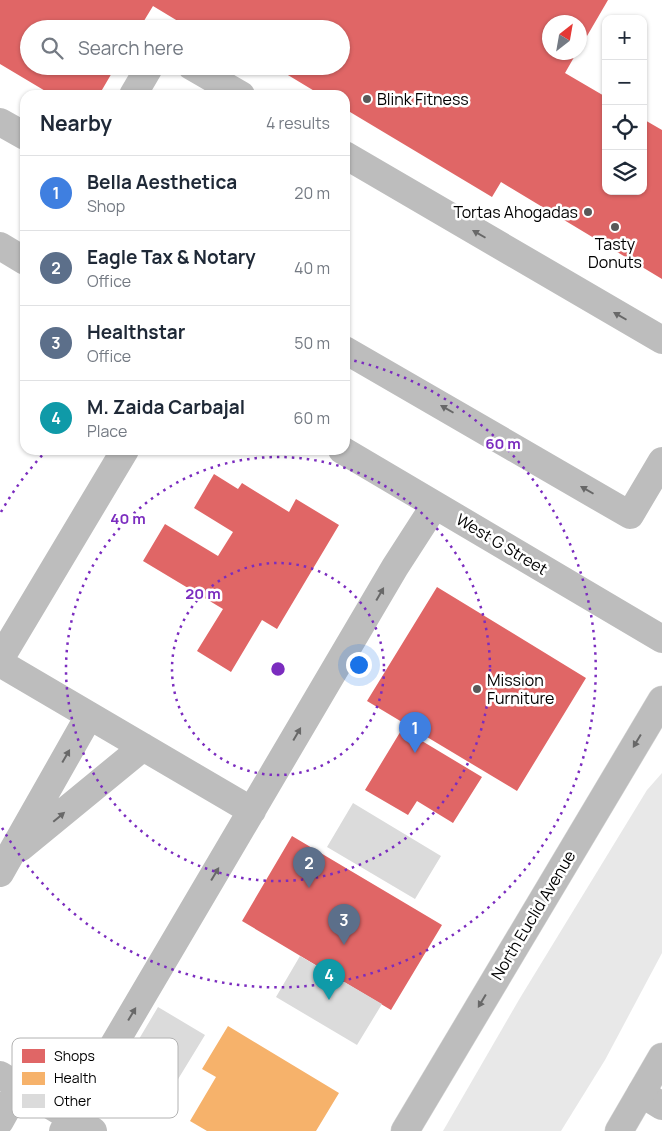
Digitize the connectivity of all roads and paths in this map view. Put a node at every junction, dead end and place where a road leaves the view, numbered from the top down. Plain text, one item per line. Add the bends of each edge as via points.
1 (145, 75) edge
2 (207, 75) edge
3 (136, 90) edge
4 (232, 90) edge
5 (0, 122) edge
6 (20, 133) edge
7 (350, 159) edge
8 (0, 246) edge
9 (20, 258) edge
10 (662, 340) edge
11 (350, 353) edge
12 (122, 455) edge
13 (350, 455) edge
14 (662, 461) edge
15 (435, 505) junction
16 (662, 639) edge
17 (0, 659) edge
18 (0, 663) edge
19 (662, 700) edge
20 (89, 716) junction
21 (143, 747) junction
22 (252, 811) junction
23 (3, 862) edge
24 (126, 1038) edge
25 (662, 1056) edge
26 (10, 1081) edge
27 (652, 1099) edge
28 (63, 1118) edge
29 (0, 1121) edge
30 (76, 1127) edge
31 (405, 1131) edge
32 (619, 1131) edge

1 - 3 street
2 - 4 street
5 - 6 street
10 -> 7 street
8 - 9 street
14 -> 11 street via 630,514
12 - 17 street
13 - 15 street, West G Street
15 - 16 street, West G Street
22 -> 15 street via 395,567
18 - 20 street
19 -> 31 street, North Euclid Avenue
20 - 21 street
23 -> 20 street
21 - 22 street
23 -> 21 street
24 -> 22 street
25 - 27 street
26 - 29 street
27 - 32 street
28 - 30 street

